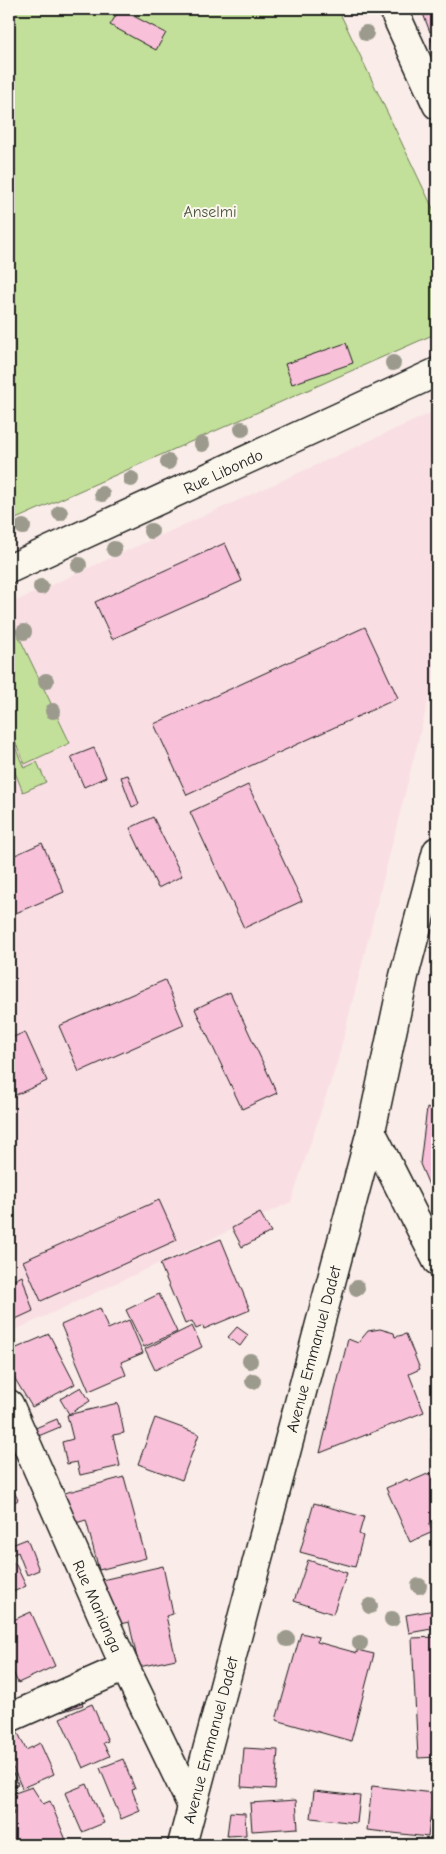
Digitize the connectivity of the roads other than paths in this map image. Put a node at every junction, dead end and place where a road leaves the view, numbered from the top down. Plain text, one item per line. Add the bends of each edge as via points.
1 (392, 9) edge
2 (437, 105) edge
3 (437, 372) edge
4 (9, 569) edge
5 (437, 851) edge
6 (371, 1130) junction
7 (437, 1261) edge
8 (9, 1404) edge
9 (125, 1667) junction
10 (9, 1718) edge
11 (192, 1806) junction
12 (182, 1845) edge

1 - 2 street
3 - 4 street, Rue Libondo
5 - 6 street, Avenue Emmanuel Dadet via 404,976
6 - 7 street
6 - 11 street, Avenue Emmanuel Dadet
8 - 9 street, Rue Manianga
9 - 10 street
9 - 11 street, Rue Manianga
11 - 12 street, Avenue Emmanuel Dadet

